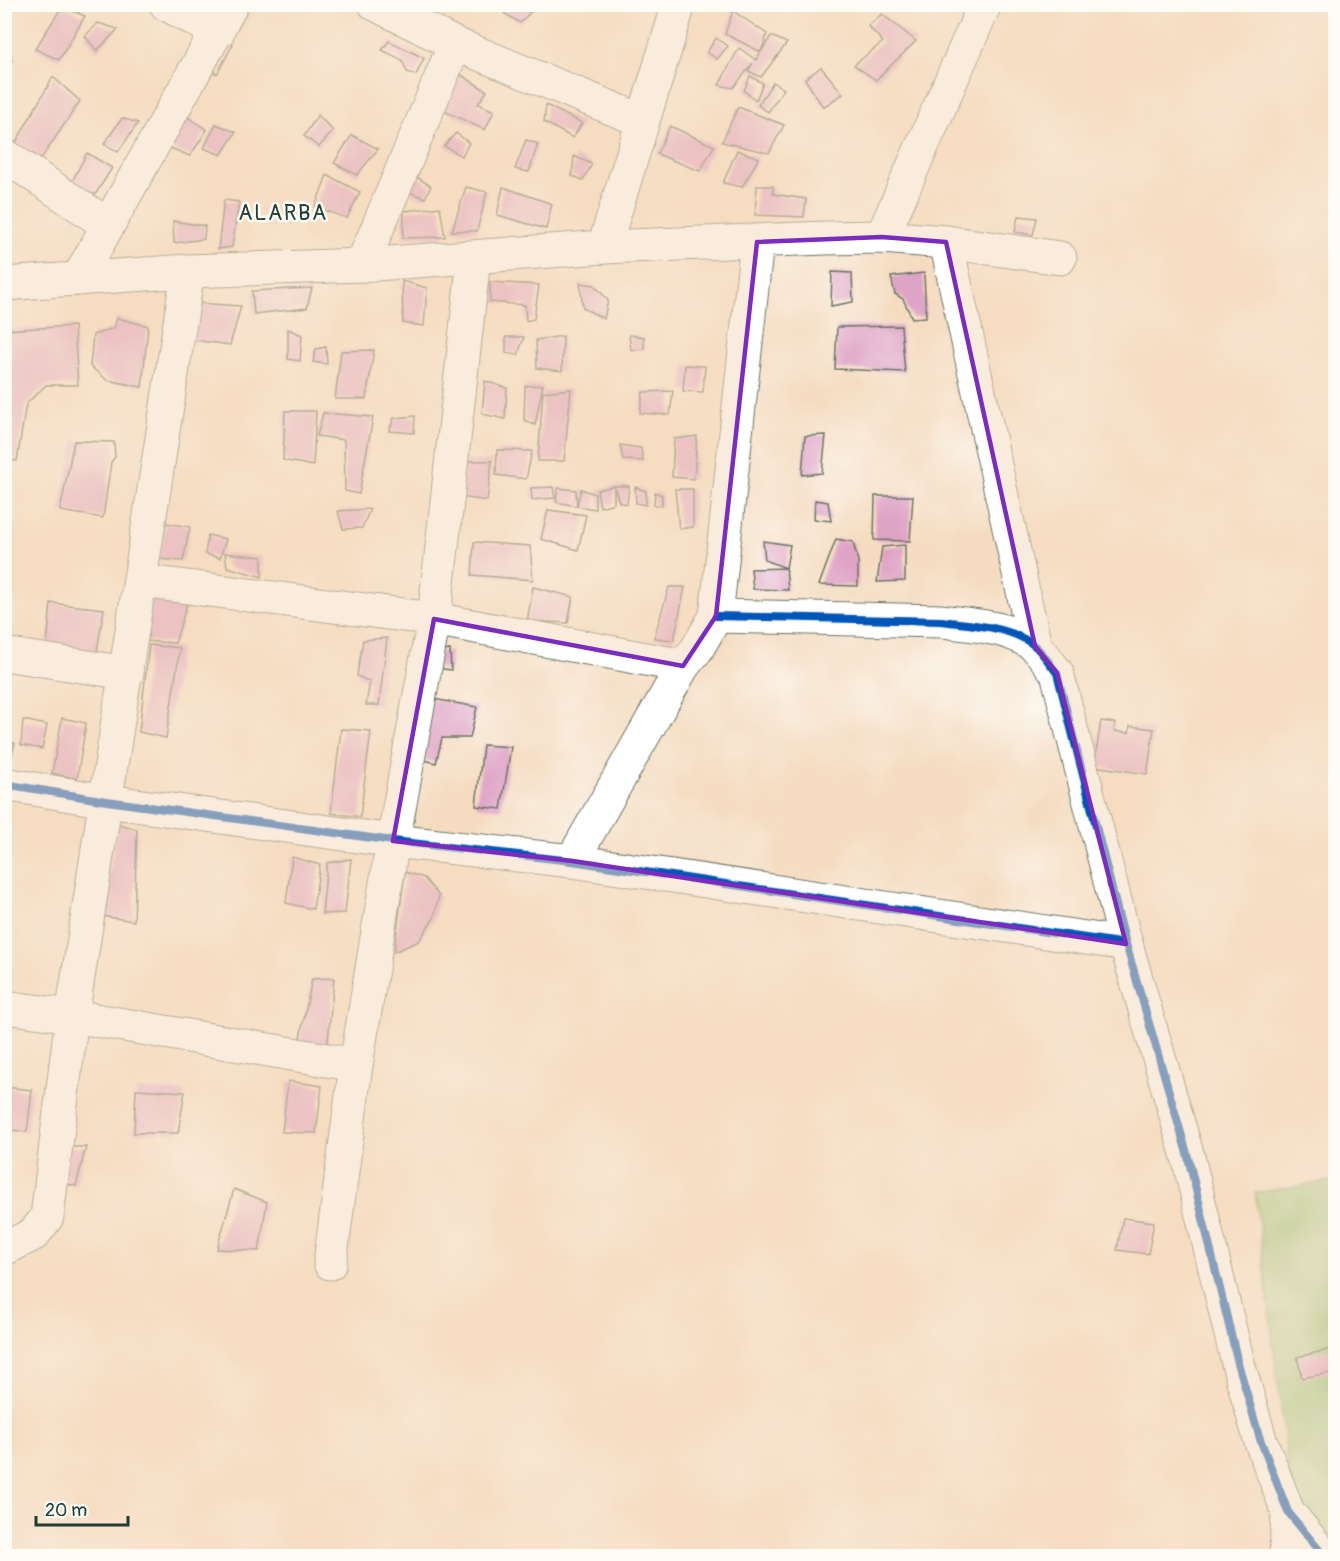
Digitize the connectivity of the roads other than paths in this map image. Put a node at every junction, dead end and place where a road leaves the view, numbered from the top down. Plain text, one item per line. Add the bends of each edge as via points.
1 (166, 4) edge
2 (375, 4) edge
3 (679, 4) edge
4 (985, 4) edge
5 (225, 18) edge
6 (455, 44) junction
7 (643, 121) junction
8 (4, 155) edge
9 (108, 225) junction
10 (882, 237) junction
11 (757, 242) junction
12 (946, 242) junction
13 (604, 248) junction
14 (474, 258) junction
15 (1060, 258) dead end
16 (362, 265) junction
17 (188, 271) junction
18 (78, 279) junction
19 (4, 284) edge
20 (141, 580) junction
21 (716, 616) junction
22 (434, 619) junction
23 (1035, 646) junction
24 (4, 654) edge
25 (683, 666) junction
26 (127, 673) junction
27 (4, 784) edge
28 (107, 801) junction
29 (393, 842) junction
30 (572, 861) junction
31 (1126, 944) junction
32 (4, 1008) edge
33 (72, 1016) junction
34 (356, 1065) junction
35 (4, 1249) edge
36 (330, 1263) dead end
37 (1288, 1512) junction
38 (1286, 1557) edge
39 (1324, 1557) edge

1 - 5 street
2 - 6 street
3 - 7 street
4 - 10 street
5 - 9 street
6 - 7 street
6 - 16 street
7 - 13 street
8 - 9 street
9 - 18 street
10 - 11 street
10 - 12 street
11 - 13 street
11 - 21 street
12 - 15 street
12 - 23 street
13 - 14 street
14 - 16 street
14 - 22 street
16 - 17 street
17 - 18 street
17 - 20 street
18 - 19 street
20 - 22 street
20 - 26 street
21 - 23 street via 940,621 1009,633
21 - 25 street
22 - 25 street
22 - 29 street
23 - 31 street via 1058,672
24 - 26 street
25 - 30 street
26 - 28 street
27 - 28 street
28 - 29 street
28 - 33 street
29 - 30 street
29 - 34 street
30 - 31 street
31 - 37 street via 1188,1156 1238,1363 1260,1439
32 - 33 street
33 - 34 street
33 - 35 street via 47,1217 34,1234
34 - 36 street
37 - 38 street
37 - 39 street

